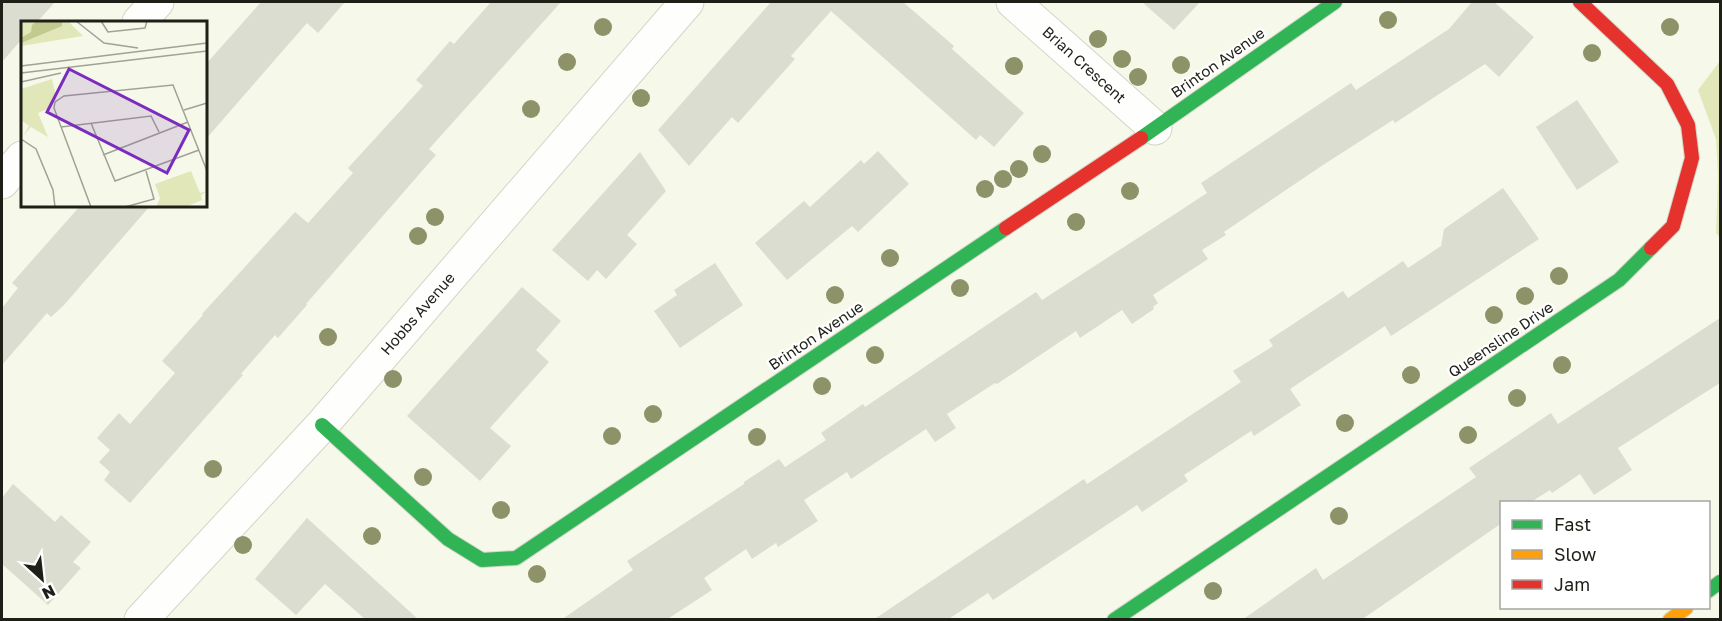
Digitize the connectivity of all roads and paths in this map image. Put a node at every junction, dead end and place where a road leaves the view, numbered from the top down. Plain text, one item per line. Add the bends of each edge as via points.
1 (157, 2) edge
2 (687, 2) edge
3 (1013, 2) edge
4 (1335, 2) edge
5 (1580, 2) edge
6 (140, 21) edge
7 (1155, 128) junction
8 (21, 159) edge
9 (2, 182) edge
10 (322, 425) junction
11 (1685, 609) edge
12 (141, 620) edge
13 (1114, 620) edge
14 (1670, 620) edge

1 - 6 street
2 - 10 street, Hobbs Avenue
3 - 7 street, Brian Crescent
4 - 7 main road, Brinton Avenue
5 - 13 main road, Queensline Drive via 1667,84 1688,125 1692,158 1673,226 1619,280
7 - 10 main road, Brinton Avenue via 516,558 482,560 448,538
8 - 9 street
10 - 12 street, Hobbs Avenue
11 - 14 main road

